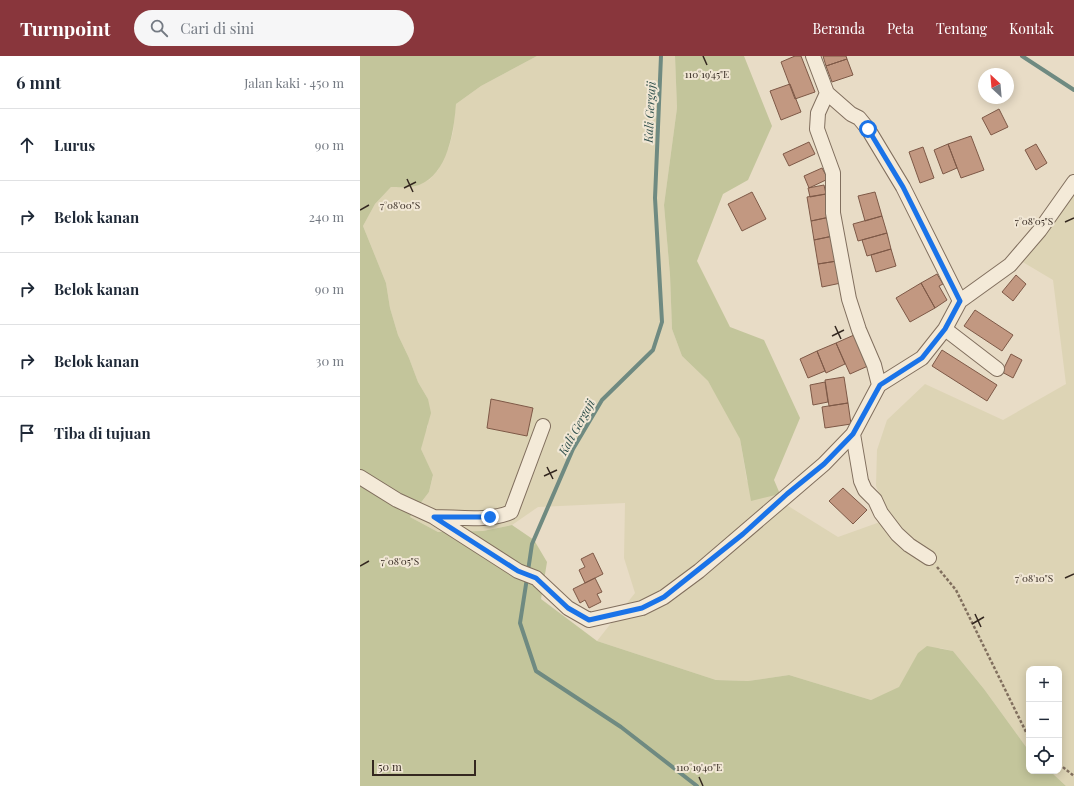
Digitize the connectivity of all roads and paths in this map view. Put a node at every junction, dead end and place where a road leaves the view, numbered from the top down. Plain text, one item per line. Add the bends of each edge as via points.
1 (813, 56) edge
2 (827, 93) junction
3 (1074, 182) edge
4 (960, 301) junction
5 (945, 329) junction
6 (997, 369) dead end
7 (880, 385) junction
8 (543, 426) dead end
9 (853, 434) junction
10 (360, 477) edge
11 (434, 517) junction
12 (929, 558) joint
13 (1026, 732) edge
14 (1062, 766) edge
15 (1074, 776) edge

1 - 2 street
2 - 4 street via 859,118 868,129 903,187
2 - 7 street via 818,113 817,129 833,173 833,213 849,298
3 - 4 street via 1040,230 1010,265
4 - 5 street
5 - 6 street
5 - 7 street via 922,358
7 - 9 street
8 - 11 street via 511,512 490,517
9 - 11 street via 824,464 664,597 642,608 589,620 568,608 536,578 518,571
9 - 12 street via 861,481 865,490 875,500 881,513 897,534
10 - 11 street via 398,500
12 - 13 path via 956,590
14 - 15 path

